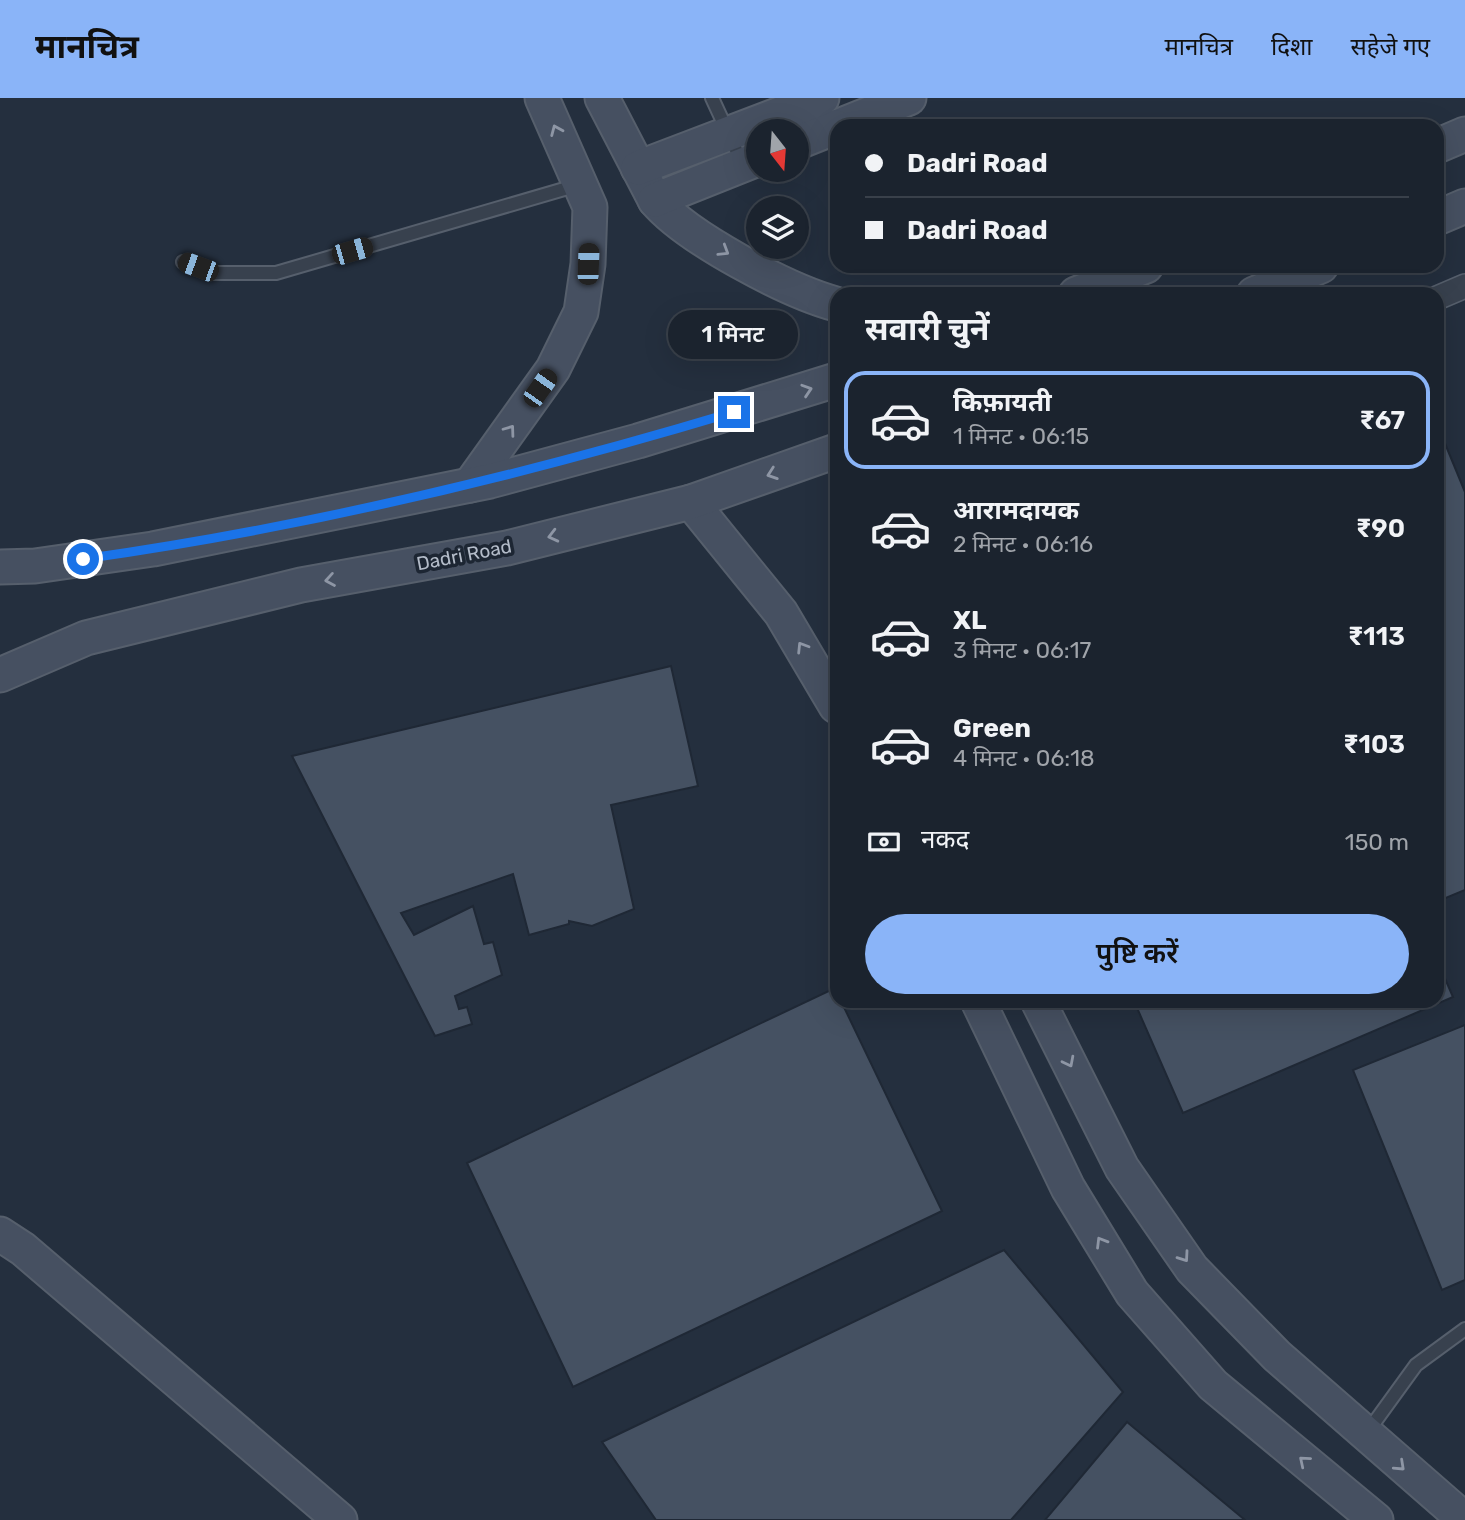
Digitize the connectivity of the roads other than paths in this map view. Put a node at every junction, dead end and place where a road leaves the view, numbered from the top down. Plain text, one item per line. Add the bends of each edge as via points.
1 (542, 98) edge
2 (602, 98) edge
3 (712, 98) edge
4 (822, 98) edge
5 (909, 98) edge
6 (856, 119) edge
7 (830, 129) edge
8 (1465, 134) edge
9 (729, 135) junction
10 (809, 138) edge
11 (1444, 143) edge
12 (746, 157) edge
13 (746, 164) edge
14 (638, 168) junction
15 (579, 184) junction
16 (655, 200) junction
17 (1465, 206) edge
18 (1444, 215) edge
19 (183, 262) dead end
20 (1128, 273) edge
21 (1304, 273) edge
22 (1465, 286) edge
23 (1094, 287) edge
24 (1271, 287) edge
25 (1444, 295) edge
26 (830, 301) edge
27 (830, 382) edge
28 (830, 454) edge
29 (470, 485) junction
30 (691, 502) junction
31 (35, 566) junction
32 (0, 567) edge
33 (0, 572) edge
34 (86, 638) junction
35 (0, 652) edge
36 (0, 675) edge
37 (830, 696) edge
38 (981, 1008) edge
39 (1042, 1008) edge
40 (0, 1234) edge
41 (1465, 1329) edge
42 (1366, 1434) junction
43 (340, 1520) edge
44 (1376, 1520) edge
45 (1465, 1520) edge

15 -> 1 street
2 - 14 street
3 - 9 lane
4 - 9 street
5 - 6 street
7 - 10 street
8 - 11 street
9 - 12 lane
9 - 14 street
13 - 16 street
14 - 16 street
15 - 19 lane via 276,273 214,273
29 -> 15 street via 553,369 581,312 590,207
16 -> 26 street via 679,223 742,261
17 - 18 street
20 - 23 street
21 - 24 street
22 - 25 street
29 -> 27 street via 638,441
28 -> 30 street, Dadri Road
29 - 31 street via 153,549
30 -> 34 street, Dadri Road via 507,548 301,585
37 -> 30 street via 782,613
31 - 32 street
31 - 33 street
34 - 35 street, Dadri Road
34 - 36 street, Dadri Road
44 -> 38 street via 1213,1385 1132,1293 1068,1188
39 -> 42 street via 1122,1168 1192,1269 1278,1356
40 - 43 street
41 - 42 lane via 1416,1365
42 -> 45 street

